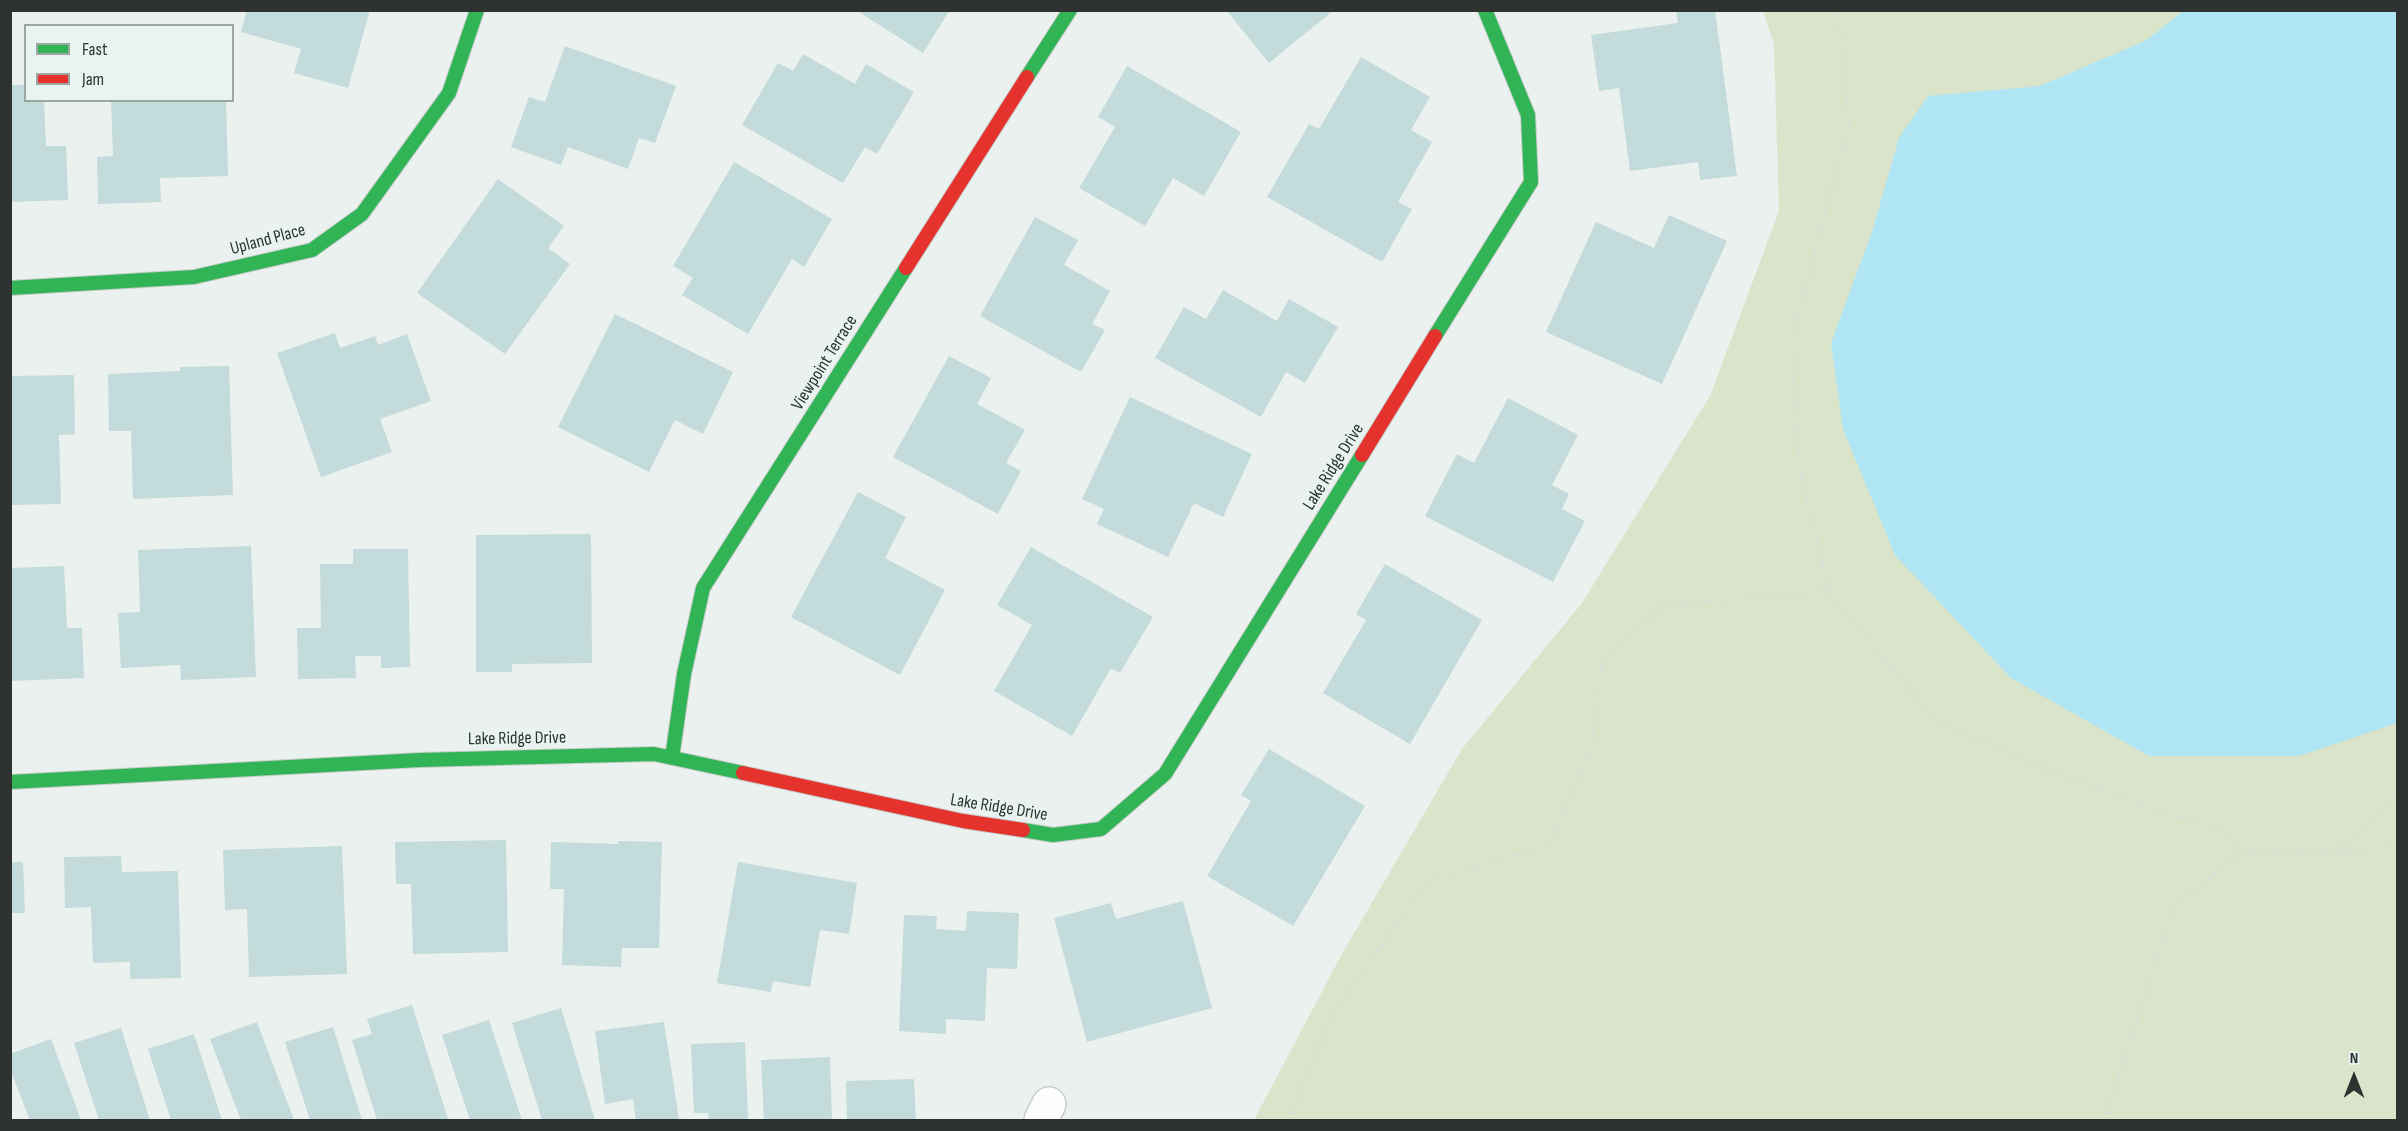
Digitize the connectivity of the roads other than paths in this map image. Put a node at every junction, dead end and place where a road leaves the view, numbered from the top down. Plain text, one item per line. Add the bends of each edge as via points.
1 (477, 10) edge
2 (1070, 10) edge
3 (1485, 10) edge
4 (10, 288) edge
5 (672, 758) junction
6 (10, 782) edge

1 - 4 street, Upland Place via 449,93 362,214 312,250 194,277
2 - 5 street, Viewpoint Terrace via 703,588 684,674
3 - 5 street, Lake Ridge Drive via 1528,115 1531,182 1165,774 1101,829 1053,835 963,821
5 - 6 street, Lake Ridge Drive via 654,754 420,760

